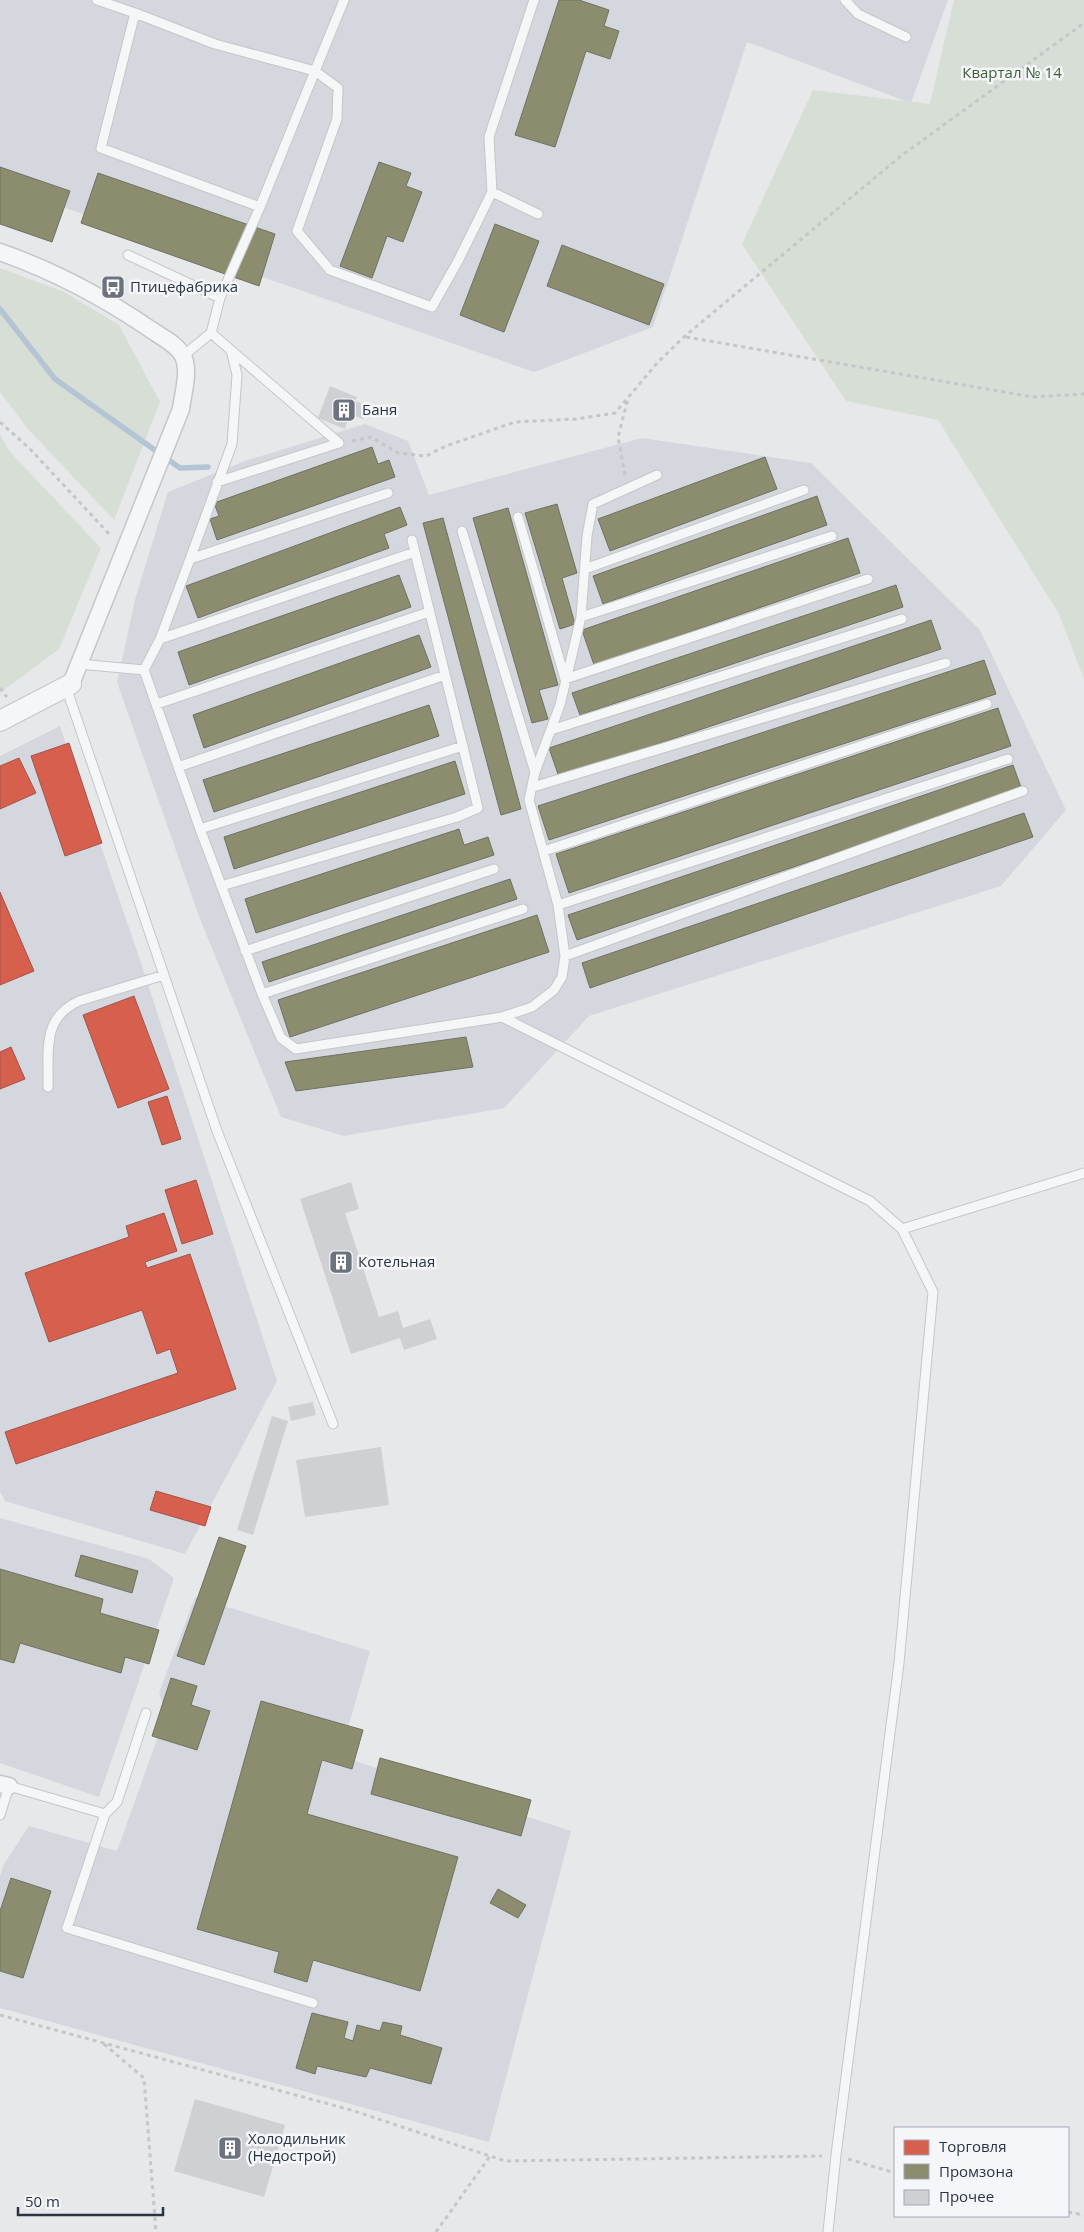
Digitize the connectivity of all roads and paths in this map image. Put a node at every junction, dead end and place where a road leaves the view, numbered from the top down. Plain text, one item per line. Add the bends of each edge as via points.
1 (97, 0) edge
2 (344, 0) edge
3 (534, 0) edge
4 (845, 0) edge
5 (135, 14) junction
6 (1084, 23) edge
7 (906, 37) dead end
8 (316, 71) junction
9 (492, 192) junction
10 (260, 206) junction
11 (538, 214) dead end
12 (0, 252) edge
13 (128, 255) dead end
14 (220, 298) junction
15 (211, 334) junction
16 (685, 336) junction
17 (231, 350) junction
18 (183, 356) junction
19 (1084, 394) edge
20 (629, 396) junction
21 (0, 422) edge
22 (339, 443) junction
23 (657, 475) dead end
24 (217, 482) junction
25 (628, 488) junction
26 (804, 490) dead end
27 (388, 493) dead end
28 (518, 518) dead end
29 (462, 531) dead end
30 (832, 536) dead end
31 (412, 540) dead end
32 (126, 551) junction
33 (415, 552) junction
34 (190, 559) junction
35 (585, 569) junction
36 (868, 579) dead end
37 (429, 612) junction
38 (581, 617) junction
39 (902, 619) dead end
40 (160, 639) junction
41 (946, 663) dead end
42 (79, 664) junction
43 (144, 670) junction
44 (445, 675) junction
45 (565, 679) junction
46 (68, 685) junction
47 (157, 704) junction
48 (987, 704) dead end
49 (0, 720) edge
50 (551, 730) junction
51 (463, 746) junction
52 (1008, 759) dead end
53 (178, 766) junction
54 (535, 772) junction
55 (533, 787) junction
56 (1023, 791) dead end
57 (200, 829) junction
58 (544, 852) junction
59 (494, 869) dead end
60 (221, 886) junction
61 (558, 905) junction
62 (522, 908) dead end
63 (245, 951) junction
64 (565, 956) junction
65 (164, 975) junction
66 (262, 994) junction
67 (502, 1017) junction
68 (48, 1087) dead end
69 (1084, 1173) edge
70 (902, 1229) junction
71 (333, 1424) dead end
72 (146, 1713) dead end
73 (4, 1785) edge
74 (0, 1814) edge
75 (105, 1814) junction
76 (312, 2003) dead end
77 (0, 2015) edge
78 (102, 2042) junction
79 (836, 2155) junction
80 (490, 2156) junction
81 (894, 2173) edge
82 (1069, 2212) edge
83 (1084, 2215) edge
84 (156, 2232) edge
85 (436, 2232) edge
86 (828, 2232) edge

1 - 5 lane
2 - 8 lane
3 - 9 lane via 489,137
4 - 7 lane via 858,14
5 - 8 lane via 214,44
5 - 10 lane via 101,148
6 - 16 path via 900,156
8 - 9 lane via 338,88 337,119 296,231 330,270 432,307
8 - 10 lane
9 - 11 lane
10 - 14 lane
12 - 18 street via 66,278 98,296 174,346
13 - 14 lane
14 - 15 lane
15 - 17 lane
15 - 18 lane
16 - 19 path via 1033,397
16 - 20 path
17 - 22 lane
17 - 24 lane via 238,375 232,444
18 - 32 street via 186,371 182,409
20 - 22 path via 615,413 515,422 426,456 398,452 371,437
20 - 25 path via 618,437
21 - 32 path via 30,449
22 - 24 lane
23 - 25 lane
24 - 34 lane
25 - 35 lane via 593,504
26 - 35 lane
27 - 34 lane
28 - 45 lane
29 - 54 lane
30 - 38 lane
31 - 33 lane
32 - 42 street
33 - 37 lane
33 - 40 lane
34 - 40 lane
35 - 38 lane
36 - 45 lane
37 - 44 lane
37 - 47 lane
38 - 45 lane
39 - 50 lane
40 - 43 lane
41 - 55 lane
42 - 43 lane
42 - 46 street
43 - 47 lane
44 - 51 lane
44 - 53 lane
45 - 50 lane
46 - 49 street
46 - 65 lane
47 - 53 lane
48 - 58 lane
50 - 54 lane
51 - 57 lane
51 - 60 lane via 478,808 457,817
52 - 61 lane
53 - 57 lane
54 - 55 lane
55 - 58 lane via 529,800
56 - 64 lane
57 - 60 lane
58 - 61 lane
59 - 63 lane
60 - 63 lane
61 - 64 lane
62 - 66 lane
63 - 66 lane
64 - 67 lane via 562,977 554,990 532,1007
65 - 68 lane via 65,1007 50,1032
65 - 71 lane via 217,1131
66 - 67 lane via 281,1038 296,1049
67 - 70 lane via 870,1201
69 - 70 lane
70 - 79 lane via 934,1292 899,1663
72 - 75 lane via 117,1802
73 - 74 lane
73 - 75 lane
75 - 76 lane via 67,1928
77 - 78 path
78 - 80 path via 351,2110
78 - 84 path via 144,2078
79 - 80 path via 504,2161
79 - 81 path
79 - 86 lane
80 - 85 path
82 - 83 path

